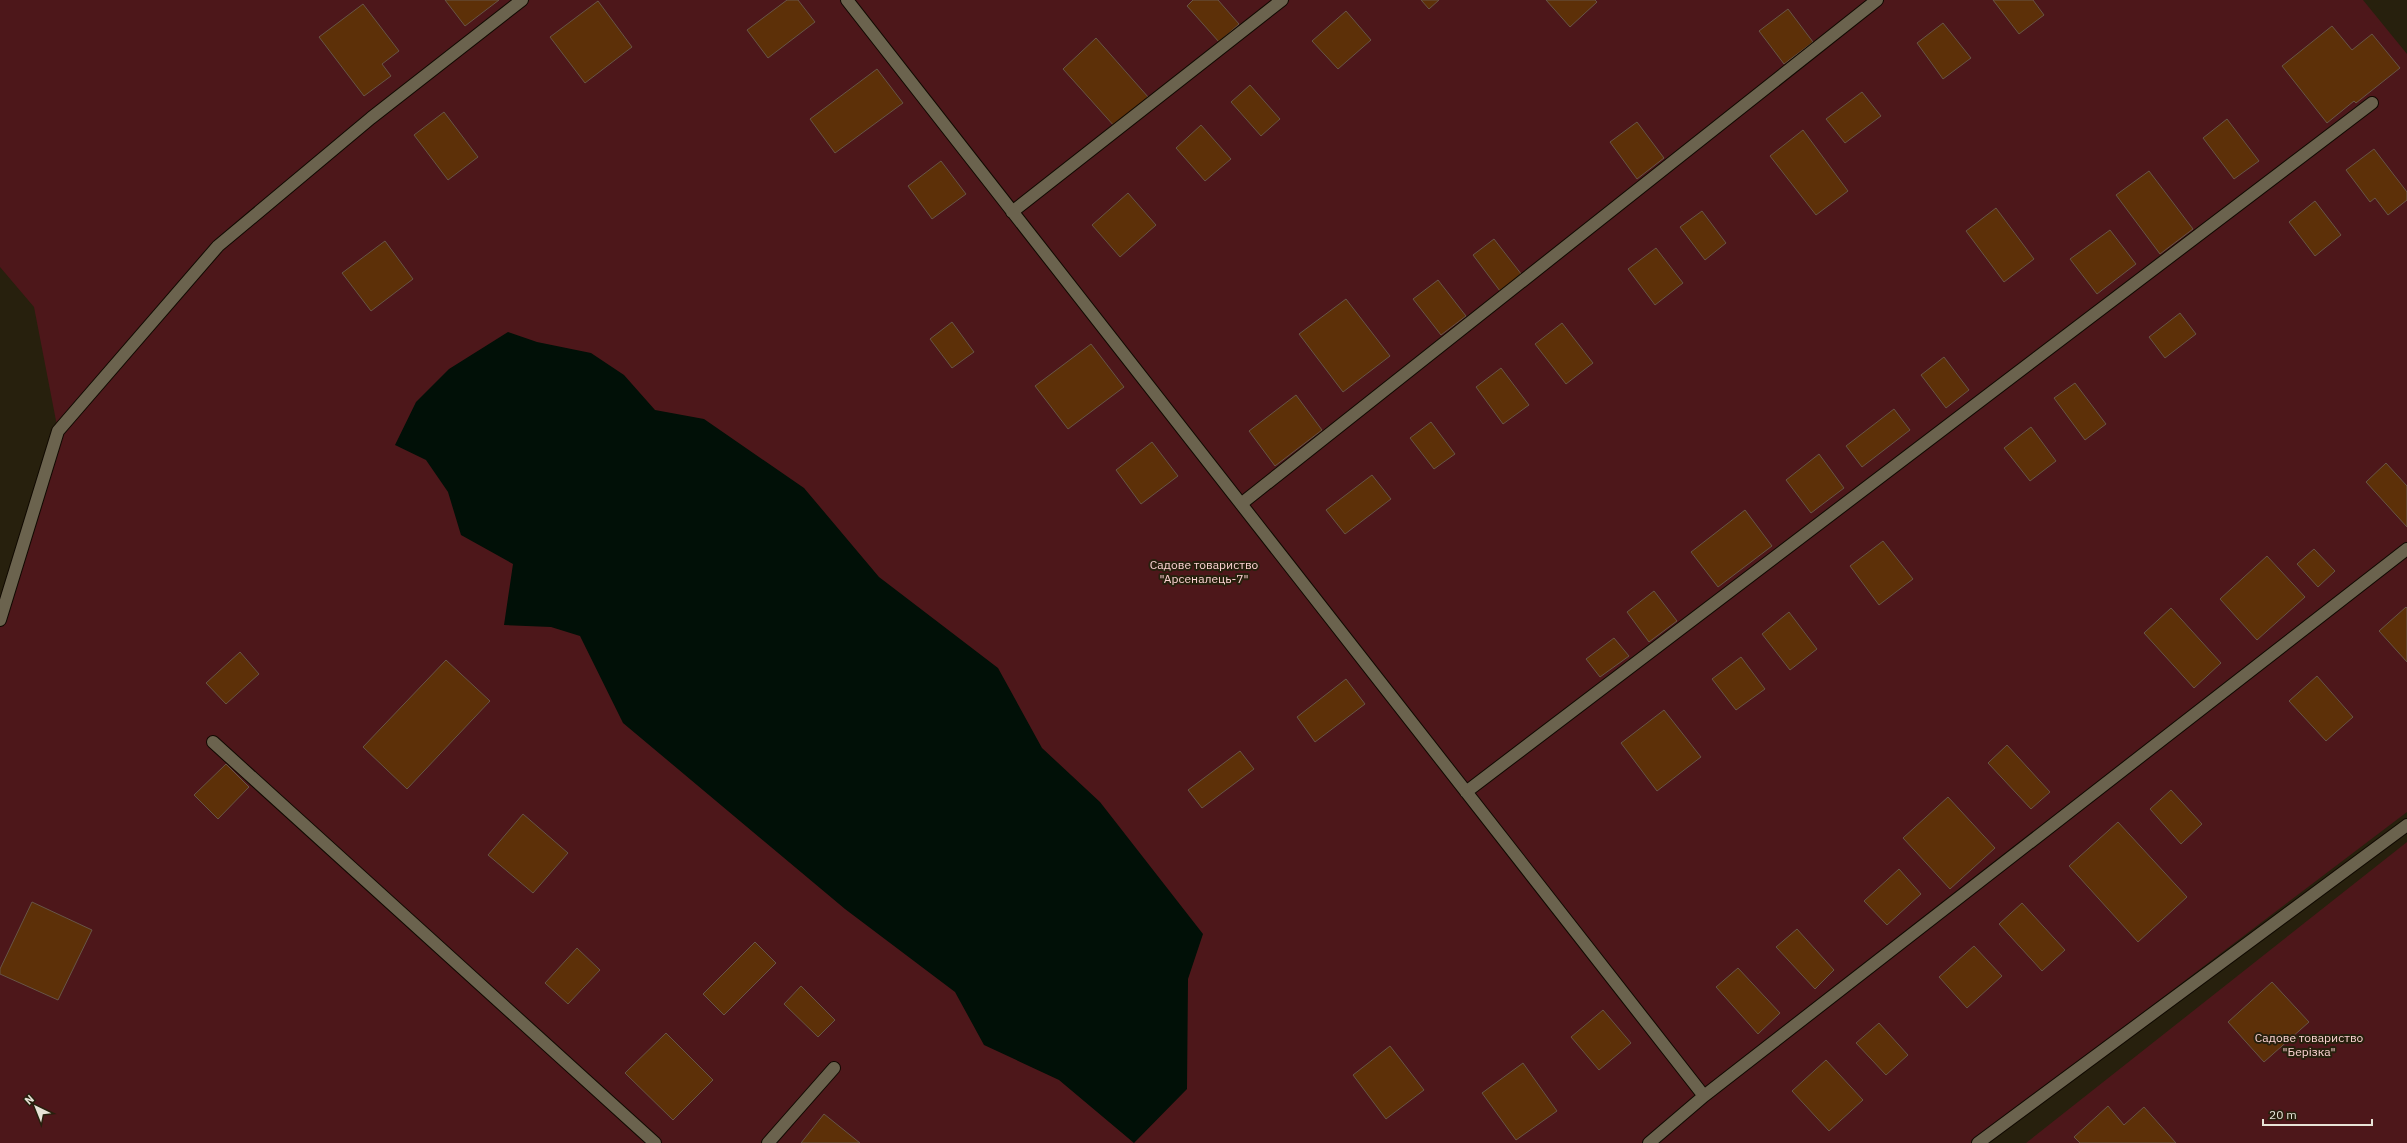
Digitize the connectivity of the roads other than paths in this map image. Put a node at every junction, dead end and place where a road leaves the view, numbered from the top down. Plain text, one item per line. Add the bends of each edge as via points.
1 (522, 0) edge
2 (847, 0) edge
3 (1282, 0) edge
4 (1877, 0) edge
5 (2372, 103) dead end
6 (1012, 212) junction
7 (1241, 504) junction
8 (2407, 549) edge
9 (0, 620) edge
10 (213, 742) dead end
11 (1466, 792) junction
12 (2407, 825) edge
13 (834, 1068) dead end
14 (1704, 1096) junction
15 (656, 1143) edge
16 (768, 1143) edge
17 (1649, 1143) edge
18 (1978, 1143) edge

1 - 9 street via 371,118 218,246 58,431
2 - 6 street
3 - 6 street
4 - 7 street
5 - 11 street
6 - 7 street
7 - 11 street
8 - 14 street
10 - 15 street
11 - 14 street
12 - 18 street
13 - 16 street
14 - 17 street

